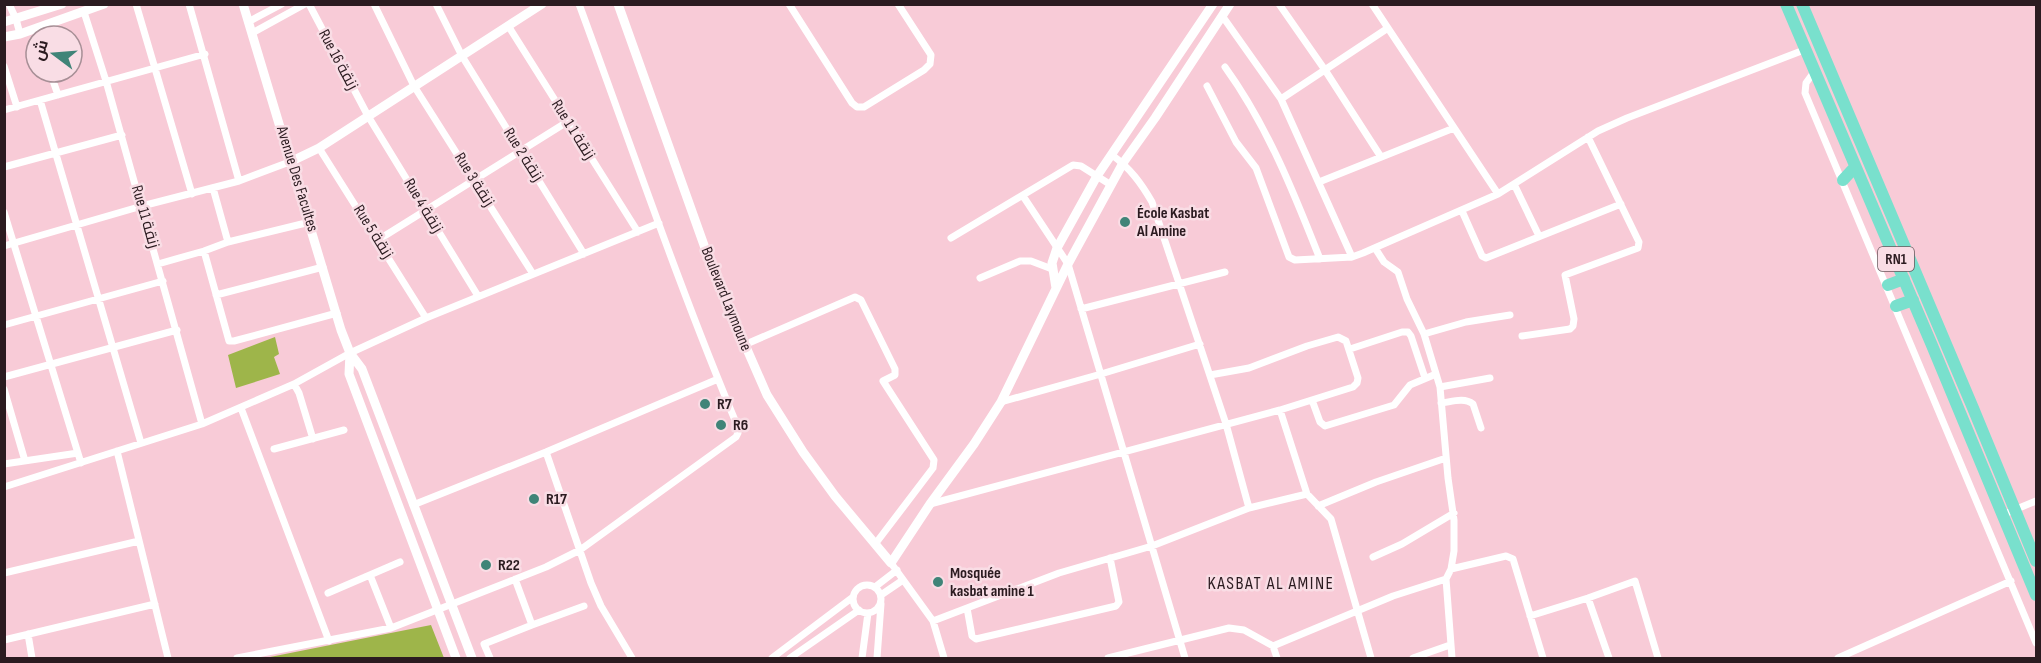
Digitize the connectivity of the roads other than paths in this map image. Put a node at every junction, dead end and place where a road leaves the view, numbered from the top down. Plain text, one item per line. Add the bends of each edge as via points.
1 (9, 4) edge
2 (62, 4) edge
3 (104, 4) edge
4 (136, 4) edge
5 (189, 4) edge
6 (243, 4) edge
7 (282, 4) edge
8 (307, 4) edge
9 (374, 4) edge
10 (436, 4) edge
11 (542, 4) edge
12 (579, 4) edge
13 (618, 4) edge
14 (789, 4) edge
15 (898, 4) edge
16 (1213, 4) edge
17 (1230, 4) edge
18 (1279, 4) edge
19 (1372, 4) edge
20 (1786, 4) edge
21 (1802, 4) edge
22 (84, 12) junction
23 (1223, 17) junction
24 (16, 19) junction
25 (4, 22) edge
26 (248, 22) junction
27 (56, 24) edge
28 (509, 27) junction
29 (1388, 28) junction
30 (252, 33) junction
31 (20, 34) junction
32 (24, 34) edge
33 (4, 37) edge
34 (1804, 50) junction
35 (205, 54) junction
36 (462, 56) junction
37 (4, 66) edge
38 (1225, 67) dead end
39 (154, 68) junction
40 (1325, 70) junction
41 (1814, 72) junction
42 (106, 81) junction
43 (54, 84) edge
44 (414, 86) junction
45 (1207, 86) dead end
46 (58, 95) junction
47 (1281, 99) junction
48 (39, 100) junction
49 (17, 106) junction
50 (4, 110) edge
51 (368, 116) junction
52 (567, 122) junction
53 (1454, 128) junction
54 (122, 135) junction
55 (1588, 137) junction
56 (319, 148) junction
57 (521, 152) junction
58 (56, 155) junction
59 (1112, 155) junction
60 (1381, 157) junction
61 (292, 161) junction
62 (1123, 163) junction
63 (4, 167) edge
64 (1855, 167) junction
65 (1097, 176) junction
66 (1843, 180) junction
67 (239, 181) junction
68 (474, 181) junction
69 (1320, 182) junction
70 (1514, 184) junction
71 (1111, 185) junction
72 (213, 188) junction
73 (192, 194) junction
74 (1498, 194) junction
75 (1023, 196) junction
76 (1621, 204) junction
77 (142, 206) junction
78 (424, 210) junction
79 (1462, 211) junction
80 (4, 212) edge
81 (310, 222) junction
82 (659, 223) junction
83 (78, 225) junction
84 (638, 232) junction
85 (1539, 236) junction
86 (951, 238) dead end
87 (378, 240) junction
88 (228, 242) junction
89 (15, 243) junction
90 (4, 246) edge
91 (1057, 248) junction
92 (1375, 248) junction
93 (204, 251) junction
94 (584, 254) junction
95 (1352, 257) junction
96 (1320, 259) junction
97 (158, 264) junction
98 (1068, 264) junction
99 (323, 267) junction
100 (1052, 269) junction
101 (1225, 272) dead end
102 (533, 274) junction
103 (980, 278) dead end
104 (1904, 279) junction
105 (163, 281) junction
106 (1180, 283) junction
107 (1888, 285) junction
108 (1056, 288) junction
109 (216, 295) junction
110 (478, 296) junction
111 (99, 299) junction
112 (1913, 300) junction
113 (1896, 306) junction
114 (1081, 309) junction
115 (337, 314) junction
116 (1510, 315) dead end
117 (35, 316) junction
118 (426, 318) junction
119 (4, 325) edge
120 (177, 330) junction
121 (1424, 334) junction
122 (1522, 336) dead end
123 (1200, 344) junction
124 (744, 345) junction
125 (113, 347) junction
126 (1350, 349) junction
127 (350, 353) junction
128 (50, 364) junction
129 (1101, 374) junction
130 (1436, 374) junction
131 (1210, 375) junction
132 (4, 377) edge
133 (1425, 378) junction
134 (1490, 378) dead end
135 (718, 379) junction
136 (294, 384) junction
137 (1440, 387) junction
138 (4, 389) edge
139 (1312, 400) junction
140 (1001, 402) junction
141 (1440, 403) junction
142 (241, 408) junction
143 (1280, 410) junction
144 (202, 424) junction
145 (1226, 424) junction
146 (1481, 429) dead end
147 (344, 430) dead end
148 (313, 439) junction
149 (141, 443) junction
150 (274, 449) dead end
151 (117, 451) junction
152 (1124, 451) junction
153 (78, 453) junction
154 (546, 453) junction
155 (1446, 458) junction
156 (25, 461) junction
157 (81, 463) junction
158 (4, 464) edge
159 (4, 487) edge
160 (1307, 495) junction
161 (2037, 501) edge
162 (930, 504) junction
163 (413, 505) junction
164 (1318, 506) junction
165 (1249, 508) junction
166 (2015, 510) junction
167 (1454, 513) junction
168 (2002, 515) junction
169 (139, 541) junction
170 (876, 543) junction
171 (1152, 546) junction
172 (580, 550) junction
173 (1373, 557) dead end
174 (1110, 558) junction
175 (2037, 561) edge
176 (400, 562) dead end
177 (894, 566) junction
178 (1451, 569) junction
179 (4, 573) edge
180 (370, 575) junction
181 (515, 579) junction
182 (1446, 579) junction
183 (903, 580) junction
184 (2011, 581) junction
185 (875, 587) junction
186 (328, 593) dead end
187 (2036, 595) edge
188 (853, 597) junction
189 (881, 597) junction
190 (1588, 598) junction
191 (155, 604) junction
192 (452, 605) junction
193 (584, 606) dead end
194 (967, 608) junction
195 (438, 610) junction
196 (859, 610) junction
197 (1357, 610) junction
198 (868, 613) junction
199 (1530, 616) junction
200 (933, 621) junction
201 (532, 625) junction
202 (392, 628) junction
203 (28, 634) junction
204 (4, 640) edge
205 (1180, 640) junction
206 (329, 641) junction
207 (2037, 643) edge
208 (484, 644) junction
209 (1450, 645) junction
210 (1273, 646) junction
211 (471, 654) edge
212 (32, 658) edge
213 (168, 658) edge
214 (237, 658) edge
215 (456, 658) edge
216 (490, 658) edge
217 (632, 658) edge
218 (772, 658) edge
219 (790, 658) edge
220 (862, 658) edge
221 (877, 658) edge
222 (944, 658) edge
223 (1108, 658) edge
224 (1185, 658) edge
225 (1276, 658) edge
226 (1371, 658) edge
227 (1413, 658) edge
228 (1452, 658) edge
229 (1543, 658) edge
230 (1609, 658) edge
231 (1659, 658) edge
232 (1838, 658) edge

1 - 24 street
2 - 24 street
3 - 22 street
4 - 39 street
5 - 35 street
6 - 26 street, Avenue Des Facultes
7 - 26 street
8 - 30 street
8 - 51 street, Rue 16 زنقة
9 - 44 street, Rue 3 زنقة
10 - 36 street, Rue 2 زنقة
11 - 28 street
12 - 82 street
13 - 124 street, Boulevard Laymoune via 715,276
14 - 15 street via 857,107 864,107 930,64 931,55
16 - 59 street
17 - 23 street
18 - 40 street
19 - 29 street
20 - 34 highway, RN1
21 - 166 highway, RN1
22 - 27 street
22 - 42 street, Rue 11 زنقة
23 - 47 street
23 - 62 street
24 - 25 street
24 - 31 street
26 - 30 street, Avenue Des Facultes
28 - 36 street
28 - 52 street, Rue 1 زنقة 1
29 - 40 street
29 - 53 street
30 - 61 street, Avenue Des Facultes
31 - 32 street
31 - 33 street
34 - 41 highway, RN1
34 - 55 street
35 - 39 street
35 - 67 street
36 - 44 street
36 - 57 street, Rue 2 زنقة
37 - 49 street
38 - 96 street via 1278,160
39 - 42 street
39 - 73 street
40 - 47 street
40 - 60 street
41 - 64 highway, RN1
41 - 66 street via 1806,83 1805,93
42 - 46 street
42 - 54 street, Rue 11 زنقة
43 - 46 street
44 - 51 street
44 - 68 street, Rue 3 زنقة
45 - 96 street via 1236,142 1256,168 1289,257
46 - 48 street
47 - 69 street
48 - 49 street
48 - 58 street
49 - 50 street
51 - 56 street
51 - 78 street, Rue 4 زنقة
52 - 57 street
52 - 84 street, Rue 1 زنقة 1
53 - 60 street
53 - 74 street
54 - 58 street
54 - 77 street, Rue 11 زنقة
55 - 70 street
55 - 76 street
56 - 61 street
56 - 87 street, Rue 5 زنقة
57 - 68 street
57 - 94 street, Rue 2 زنقة
58 - 63 street
58 - 83 street
59 - 62 street
59 - 65 street
60 - 69 street
61 - 67 street
61 - 81 street, Avenue Des Facultes
62 - 71 street
62 - 106 street via 1152,202
64 - 66 highway
64 - 104 highway, RN1
65 - 71 street
65 - 75 street via 1073,165
65 - 91 street
66 - 107 street
67 - 72 street
68 - 78 street
68 - 102 street, Rue 3 زنقة
69 - 95 street
70 - 74 street
70 - 85 street
71 - 98 street
72 - 73 street
72 - 88 street
73 - 77 street
74 - 79 street
75 - 86 street
75 - 91 street
76 - 85 street
76 - 122 street via 1639,242 1638,249 1565,275 1574,319 1570,329
77 - 83 street
77 - 97 street, Rue 11 زنقة
78 - 87 street
78 - 110 street, Rue 4 زنقة
79 - 85 street via 1484,257
79 - 92 street
80 - 89 street
81 - 88 street
81 - 99 street, Avenue Des Facultes
82 - 84 street
82 - 135 street
83 - 89 street
83 - 111 street
84 - 94 street
87 - 118 street, Rue 5 زنقة
88 - 93 street
89 - 90 street
89 - 117 street
91 - 98 street
91 - 100 street
92 - 95 street
92 - 121 street via 1384,262 1398,272
93 - 97 street
93 - 109 street
94 - 102 street
95 - 96 street
97 - 105 street, Rue 11 زنقة
98 - 108 street
98 - 114 street
99 - 109 street
99 - 115 street, Avenue Des Facultes
100 - 103 street via 1020,261
100 - 108 street
101 - 106 street
102 - 110 street
104 - 107 highway
104 - 112 highway, RN1
105 - 111 street
105 - 120 street, Rue 11 زنقة
106 - 114 street
106 - 123 street
107 - 113 street
108 - 140 street
109 - 115 street via 226,335 234,341
110 - 118 street
111 - 117 street
111 - 125 street
112 - 113 highway
112 - 168 highway, RN1
113 - 184 street
114 - 129 street
115 - 127 street, Avenue Des Facultes
116 - 121 street
117 - 119 street
117 - 128 street
118 - 127 street
120 - 125 street
120 - 144 street, Rue 11 زنقة
121 - 130 street
123 - 129 street
123 - 131 street
124 - 170 street, Boulevard Laymoune via 767,395 803,452
124 - 170 street via 855,297 861,300 895,369 895,375 883,381 934,460 933,468
125 - 128 street
125 - 149 street
126 - 131 street via 1346,340 1338,337 1249,368
126 - 133 street via 1408,332
126 - 139 street via 1357,383
127 - 136 street
127 - 163 street via 362,369
127 - 195 street via 349,374
128 - 132 street
128 - 153 street
129 - 140 street
129 - 152 street
130 - 133 street
130 - 137 street
131 - 145 street
133 - 139 street via 1410,385 1394,405 1325,426
134 - 137 street
135 - 154 street
135 - 172 street via 737,425 736,437
136 - 142 street
136 - 148 street
137 - 141 street
138 - 156 street
139 - 143 street
140 - 162 street
141 - 146 street via 1470,401
141 - 155 street
142 - 144 street
142 - 206 street
143 - 145 street
143 - 160 street
144 - 149 street
145 - 152 street
145 - 165 street
147 - 148 street
148 - 150 street
149 - 151 street
151 - 157 street
151 - 169 street
152 - 162 street
152 - 171 street
153 - 156 street
153 - 157 street
154 - 163 street
154 - 172 street
155 - 164 street
155 - 167 street
156 - 158 street
157 - 159 street
160 - 164 street
160 - 165 street
161 - 166 street
162 - 177 street
163 - 192 street
164 - 197 street via 1331,519
165 - 171 street
166 - 168 street
166 - 175 highway, RN1
167 - 173 street
167 - 178 street
168 - 187 highway, RN1
169 - 179 street
169 - 191 street
170 - 177 street, Boulevard Laymoune
171 - 174 street
171 - 205 street
172 - 181 street
172 - 217 street via 601,606
174 - 194 street
174 - 194 street via 1119,602 1116,606 976,639 972,636
176 - 180 street
177 - 183 street
177 - 185 street
178 - 182 street
178 - 199 street via 1506,556 1514,559
180 - 186 street
180 - 202 street
181 - 192 street
181 - 201 street
182 - 197 street
182 - 209 street
183 - 189 street
183 - 200 street
184 - 207 street
184 - 232 street
185 - 188 street via 861,586
185 - 189 street
188 - 196 street
188 - 218 street
189 - 198 street via 877,609
189 - 221 street
190 - 199 street
190 - 230 street
190 - 231 street via 1635,581
191 - 203 street
191 - 213 street
192 - 195 street
192 - 211 street
193 - 201 street
194 - 200 street
195 - 202 street
195 - 215 street
196 - 198 street
196 - 219 street
197 - 210 street
197 - 226 street
198 - 220 street
199 - 229 street
200 - 222 street
201 - 208 street
202 - 206 street
203 - 204 street
203 - 212 street
205 - 210 street via 1237,628
205 - 223 street
205 - 224 street
206 - 214 street
208 - 211 street
208 - 216 street
209 - 227 street
209 - 228 street
210 - 225 street

